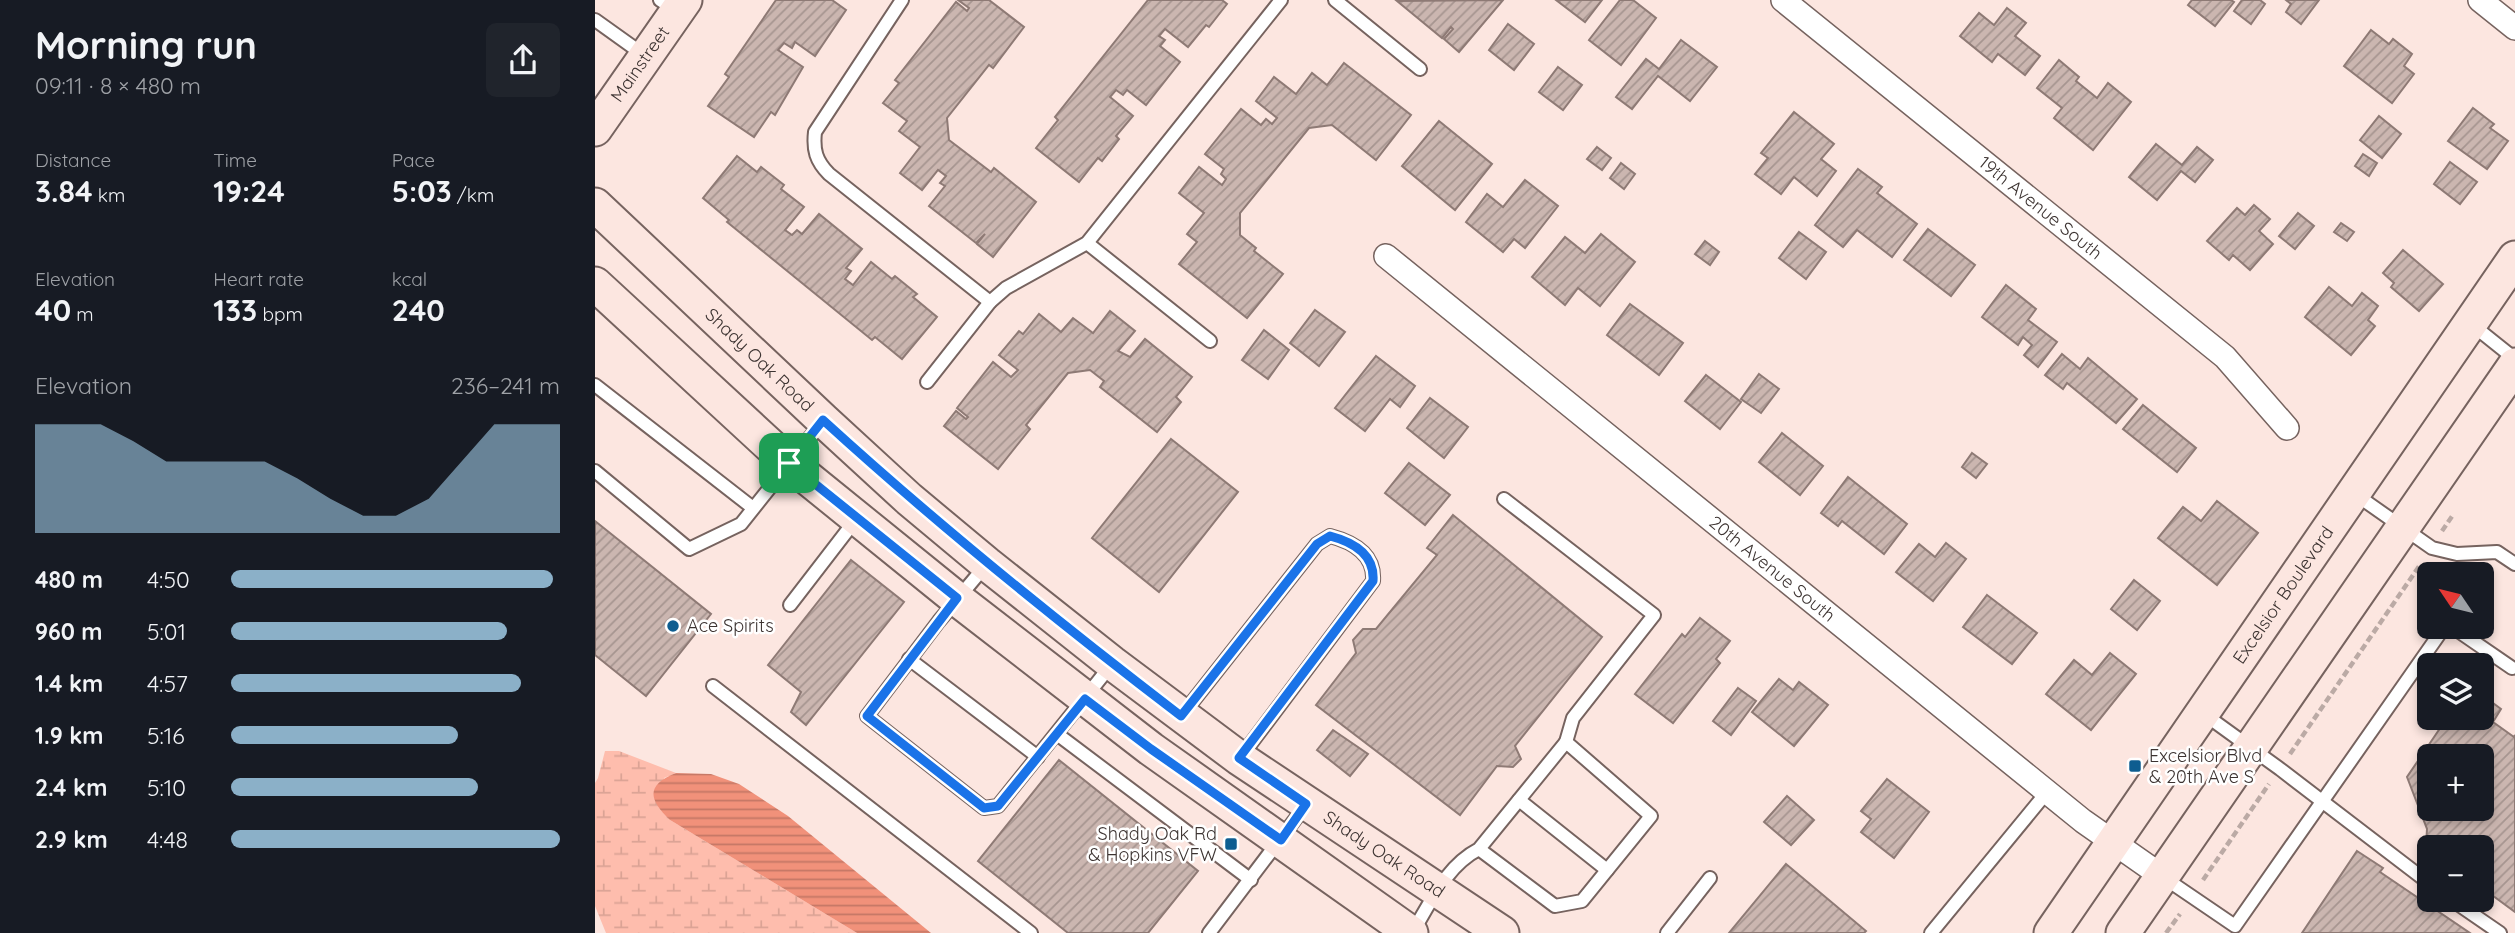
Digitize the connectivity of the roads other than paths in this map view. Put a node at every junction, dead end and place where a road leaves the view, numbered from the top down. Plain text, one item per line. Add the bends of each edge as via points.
1 (902, 0) edge
2 (1281, 0) edge
3 (1335, 0) edge
4 (1783, 0) edge
5 (2480, 0) edge
6 (674, 4) edge
7 (595, 20) edge
8 (2515, 28) edge
9 (645, 56) junction
10 (1420, 69) dead end
11 (595, 129) edge
12 (595, 205) edge
13 (1087, 243) junction
14 (1386, 256) dead end
15 (2515, 258) edge
16 (595, 284) edge
17 (990, 303) junction
18 (2470, 323) junction
19 (1210, 341) dead end
20 (2515, 359) edge
21 (2515, 365) edge
22 (927, 382) dead end
23 (595, 385) edge
24 (823, 420) junction
25 (2287, 429) dead end
26 (789, 463) junction
27 (595, 471) edge
28 (2354, 494) junction
29 (1504, 499) dead end
30 (753, 508) junction
31 (857, 517) junction
32 (2403, 528) junction
33 (987, 564) junction
34 (2515, 564) edge
35 (957, 598) junction
36 (790, 605) dead end
37 (2436, 639) edge
38 (2470, 639) edge
39 (909, 659) junction
40 (1112, 663) junction
41 (2512, 668) dead end
42 (713, 686) dead end
43 (1085, 699) junction
44 (2203, 714) junction
45 (1181, 716) junction
46 (1057, 734) junction
47 (1566, 742) junction
48 (2251, 748) junction
49 (1038, 757) junction
50 (1239, 758) junction
51 (2047, 792) junction
52 (1519, 800) junction
53 (2322, 801) junction
54 (1306, 804) junction
55 (1281, 840) junction
56 (2113, 843) junction
57 (1479, 849) junction
58 (1607, 870) junction
59 (2417, 874) edge
60 (2162, 877) junction
61 (1710, 878) dead end
62 (1251, 880) junction
63 (1438, 890) junction
64 (2469, 912) edge
65 (2233, 930) edge
66 (1031, 933) edge
67 (1209, 933) edge
68 (1411, 933) edge
69 (1502, 933) edge
70 (1667, 933) edge
71 (1931, 933) edge
72 (2026, 933) edge
73 (2051, 933) edge
74 (2123, 933) edge
75 (2500, 933) edge

1 - 17 lane via 815,132 816,157 829,174
2 - 13 lane
3 - 10 lane
4 - 25 street, 19th Avenue South via 2225,357
5 - 8 street
6 - 9 main road, Mainstreet
7 - 9 lane
9 - 11 main road, Mainstreet
12 - 24 main road, Shady Oak Road
13 - 17 lane via 1006,288
13 - 19 lane
14 - 51 street, 20th Avenue South
15 - 18 main road, Excelsior Boulevard
16 - 26 main road
17 - 22 lane
18 - 20 lane
18 - 28 main road, Excelsior Boulevard
21 - 32 main road
23 - 30 lane
24 - 26 lane
24 - 33 main road, Shady Oak Road
26 - 30 lane
26 - 31 main road
27 - 30 lane via 689,548 741,524
28 - 32 lane
28 - 44 main road, Excelsior Boulevard
29 - 47 lane via 1654,615 1573,718
31 - 35 main road
31 - 36 lane
32 - 34 lane via 2432,548 2457,554 2497,552
32 - 48 main road
33 - 35 lane
33 - 40 main road, Shady Oak Road
35 - 39 lane
35 - 43 main road
37 - 53 lane
38 - 41 lane
39 - 49 lane
39 - 49 lane via 867,716 984,808 998,806
40 - 43 lane
40 - 45 main road, Shady Oak Road
42 - 66 lane
43 - 46 lane
43 - 55 main road
44 - 48 lane
44 - 56 main road, Excelsior Boulevard
45 - 50 main road, Shady Oak Road
45 - 50 lane via 1317,544 1330,536 1360,548 1369,558 1373,581
46 - 49 lane
46 - 62 lane
47 - 52 lane
47 - 58 lane via 1651,816
48 - 53 lane
48 - 60 main road
50 - 54 main road, Shady Oak Road
51 - 56 street, 20th Avenue South
51 - 71 lane
52 - 57 lane
52 - 58 lane
53 - 59 lane
53 - 65 lane
54 - 55 lane
54 - 63 main road, Shady Oak Road
55 - 62 lane
55 - 68 main road
56 - 60 street, 20th Avenue South
56 - 72 main road
56 - 73 main road, Excelsior Boulevard
57 - 58 lane via 1555,906 1582,901
57 - 63 lane via 1454,866
60 - 65 lane
60 - 74 main road
61 - 70 lane
62 - 67 lane
63 - 68 lane
63 - 69 main road, Shady Oak Road
64 - 75 lane

